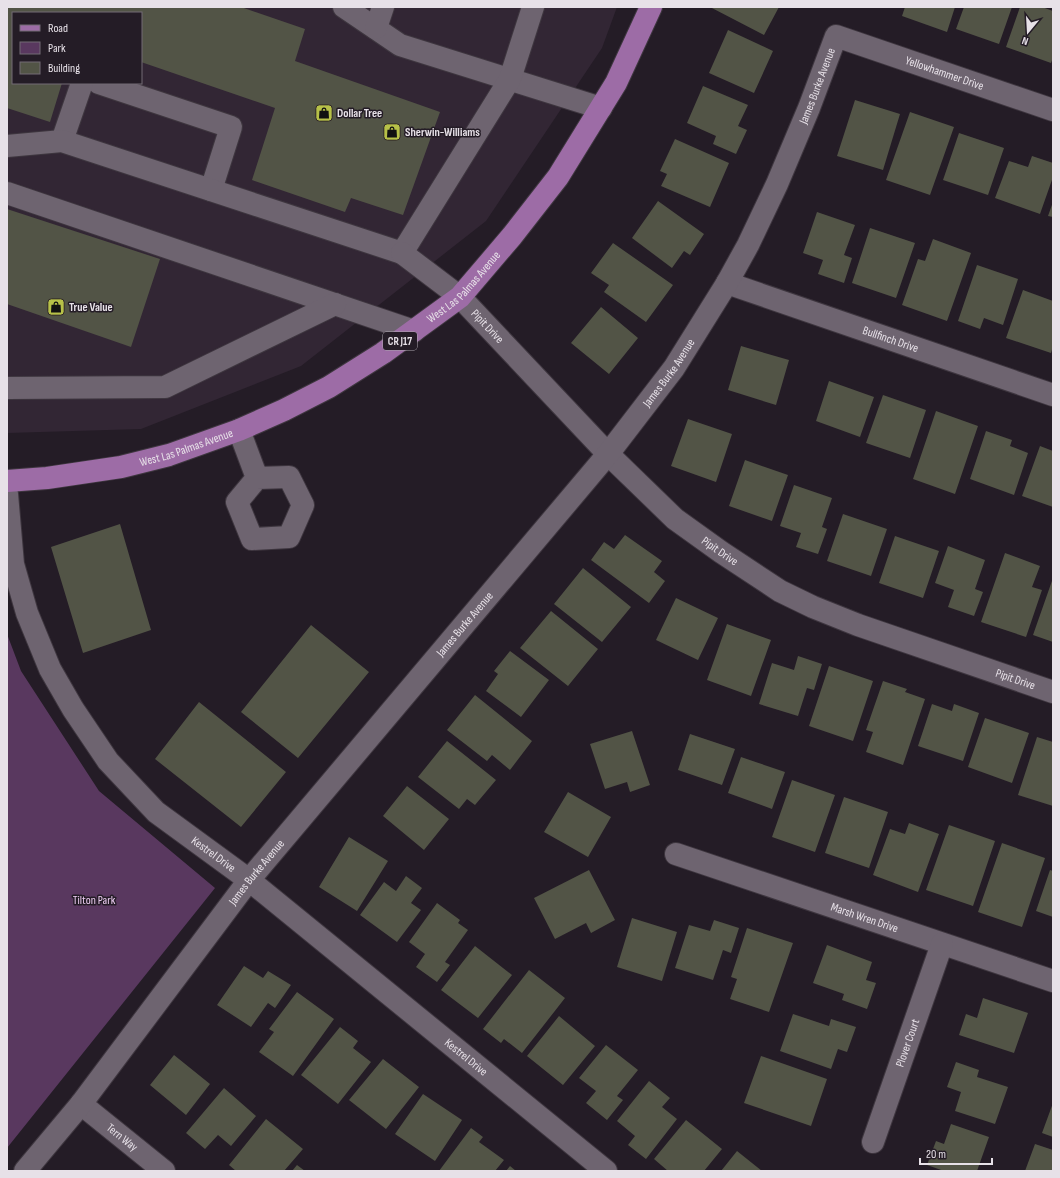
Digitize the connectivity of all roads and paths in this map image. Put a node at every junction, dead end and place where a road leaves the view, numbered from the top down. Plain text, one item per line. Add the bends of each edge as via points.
1 (344, 7) edge
2 (383, 7) edge
3 (533, 7) edge
4 (651, 7) edge
5 (376, 28) junction
6 (836, 36) joint
7 (510, 80) junction
8 (82, 84) edge
9 (102, 84) edge
10 (601, 108) junction
11 (1053, 110) edge
12 (62, 141) junction
13 (7, 146) edge
14 (211, 190) junction
15 (7, 193) edge
16 (402, 253) junction
17 (727, 283) junction
18 (460, 297) junction
19 (334, 304) junction
20 (414, 331) junction
21 (7, 388) edge
22 (1053, 395) edge
23 (239, 430) junction
24 (608, 454) junction
25 (257, 478) dead end
26 (7, 481) edge
27 (7, 494) edge
28 (1053, 692) edge
29 (676, 854) dead end
30 (249, 880) junction
31 (942, 944) junction
32 (1053, 981) edge
33 (80, 1104) junction
34 (873, 1142) dead end
35 (26, 1171) edge
36 (164, 1171) edge
37 (606, 1171) edge

1 - 5 street
2 - 5 street
3 - 7 street
4 - 10 main road, West Las Palmas Avenue / CR J17 via 616,83
5 - 7 street via 400,44
6 - 11 street, Yellowhammer Drive
6 - 17 street, James Burke Avenue via 777,184
7 - 10 street
7 - 16 street
8 - 12 street
9 - 14 street via 231,127
10 - 18 main road, West Las Palmas Avenue / CR J17 via 558,177
12 - 13 street
12 - 14 street, Pipit Drive
14 - 16 street, Pipit Drive
15 - 19 street
16 - 18 street, Pipit Drive
17 - 22 street, Bullfinch Drive
17 - 24 street, James Burke Avenue via 674,368
18 - 20 main road, West Las Palmas Avenue / CR J17
18 - 24 street, Pipit Drive
19 - 20 street
19 - 21 street via 165,387
20 - 23 main road, West Las Palmas Avenue / CR J17 via 329,387
23 - 25 street
23 - 26 main road, West Las Palmas Avenue / CR J17 via 169,455 121,467
24 - 28 street, Pipit Drive via 675,519 780,591 858,625
24 - 30 street, James Burke Avenue
27 - 30 street, Kestrel Drive via 13,564 27,613 50,669 73,709 108,761 156,812
29 - 31 street, Marsh Wren Drive
30 - 33 street, James Burke Avenue
30 - 37 street, Kestrel Drive
31 - 32 street, Marsh Wren Drive
31 - 34 street, Plover Court
33 - 35 street, James Burke Avenue
33 - 36 street, Tern Way

